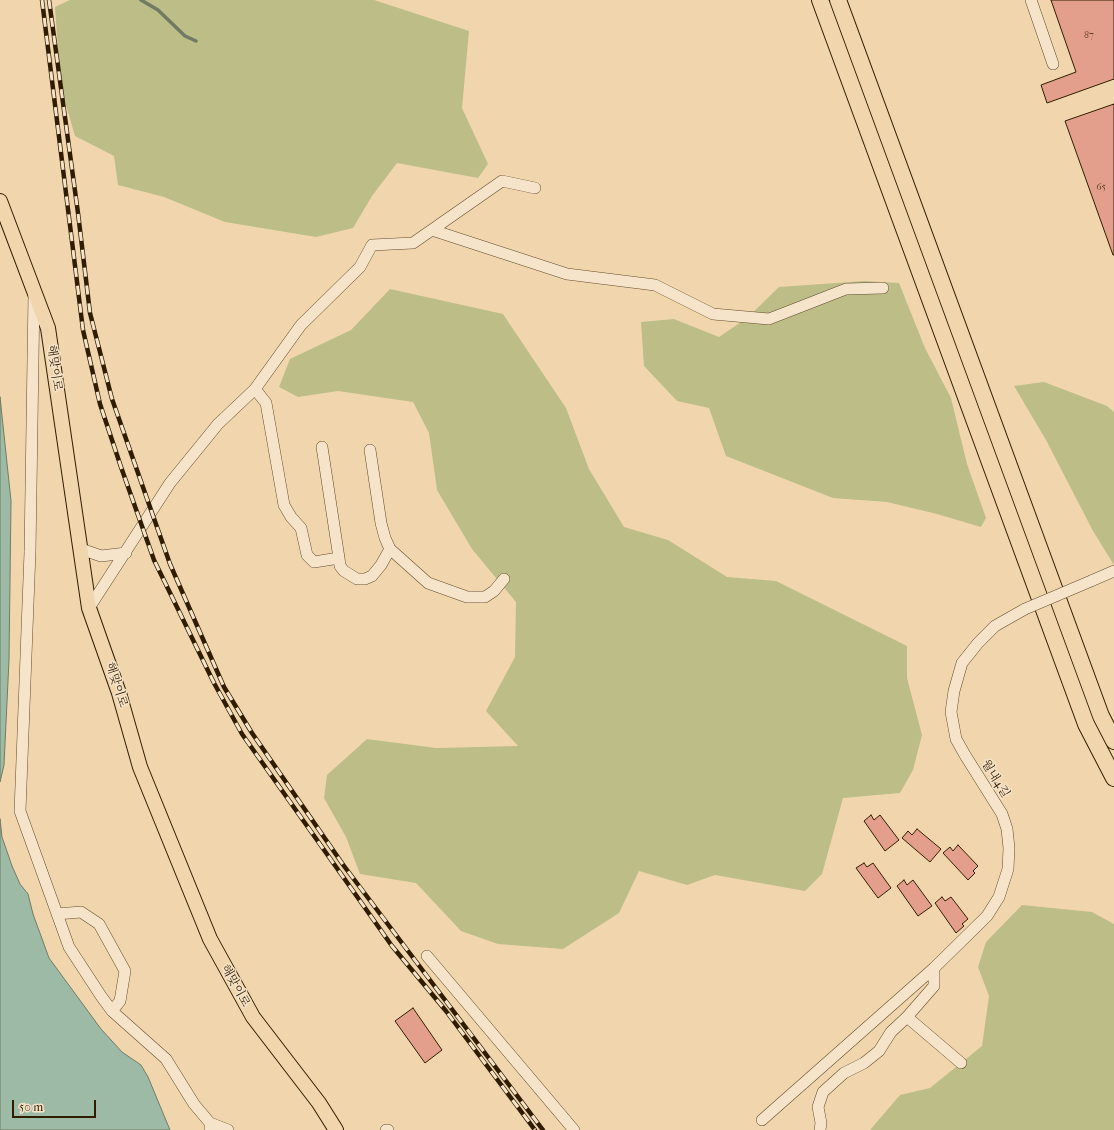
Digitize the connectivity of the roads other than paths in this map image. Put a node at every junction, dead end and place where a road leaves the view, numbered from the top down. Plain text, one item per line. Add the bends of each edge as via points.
1 (820, 0) edge
2 (1031, 0) edge
3 (839, 1) edge
4 (1053, 64) dead end
5 (535, 188) dead end
6 (0, 201) edge
7 (432, 230) junction
8 (882, 288) dead end
9 (34, 292) junction
10 (255, 388) junction
11 (322, 447) dead end
12 (370, 450) dead end
13 (81, 549) junction
14 (390, 549) junction
15 (126, 553) junction
16 (339, 558) junction
17 (1114, 571) edge
18 (504, 579) dead end
19 (89, 608) junction
20 (1114, 741) edge
21 (1114, 778) edge
22 (57, 914) junction
23 (427, 956) dead end
24 (934, 968) junction
25 (112, 1011) junction
26 (907, 1017) junction
27 (961, 1063) dead end
28 (762, 1120) dead end
29 (210, 1127) edge
30 (228, 1130) edge
31 (336, 1130) edge
32 (574, 1130) edge
33 (820, 1130) edge

1 - 21 highway via 1086,724
2 - 4 street
3 - 20 highway via 1101,716
5 - 7 street via 502,181
6 - 9 main road, 해맞이로
7 - 8 street via 567,274 654,285 713,314 768,319 846,289
7 - 10 street via 413,243 372,245 360,268 301,325
9 - 13 main road, 해맞이로 via 48,328
9 - 22 street via 30,560 20,811
10 - 15 street via 218,424 170,483
10 - 16 street via 266,403 284,505 301,528 307,555 314,562
11 - 16 street
12 - 14 street via 381,523
13 - 15 street via 101,556
13 - 19 main road, 해맞이로
14 - 16 street via 372,576 365,579 357,579 344,571
14 - 18 street via 428,583 467,597 485,597
15 - 19 street
17 - 24 street, 월내4길, bridge via 1025,609 995,626 962,662 951,712 956,739 1002,814 1007,829 1008,869 999,897 987,916
19 - 31 main road, 해맞이로 via 119,693 140,767 210,939 253,1017
22 - 25 street via 69,947
22 - 25 street via 81,912 99,924 125,970 120,1001
23 - 32 street
24 - 26 street via 934,986
24 - 28 street, 월내4길
25 - 29 street via 166,1059
26 - 27 street
26 - 33 street via 891,1032 879,1051 864,1063 844,1073 823,1092 818,1107
29 - 30 street

